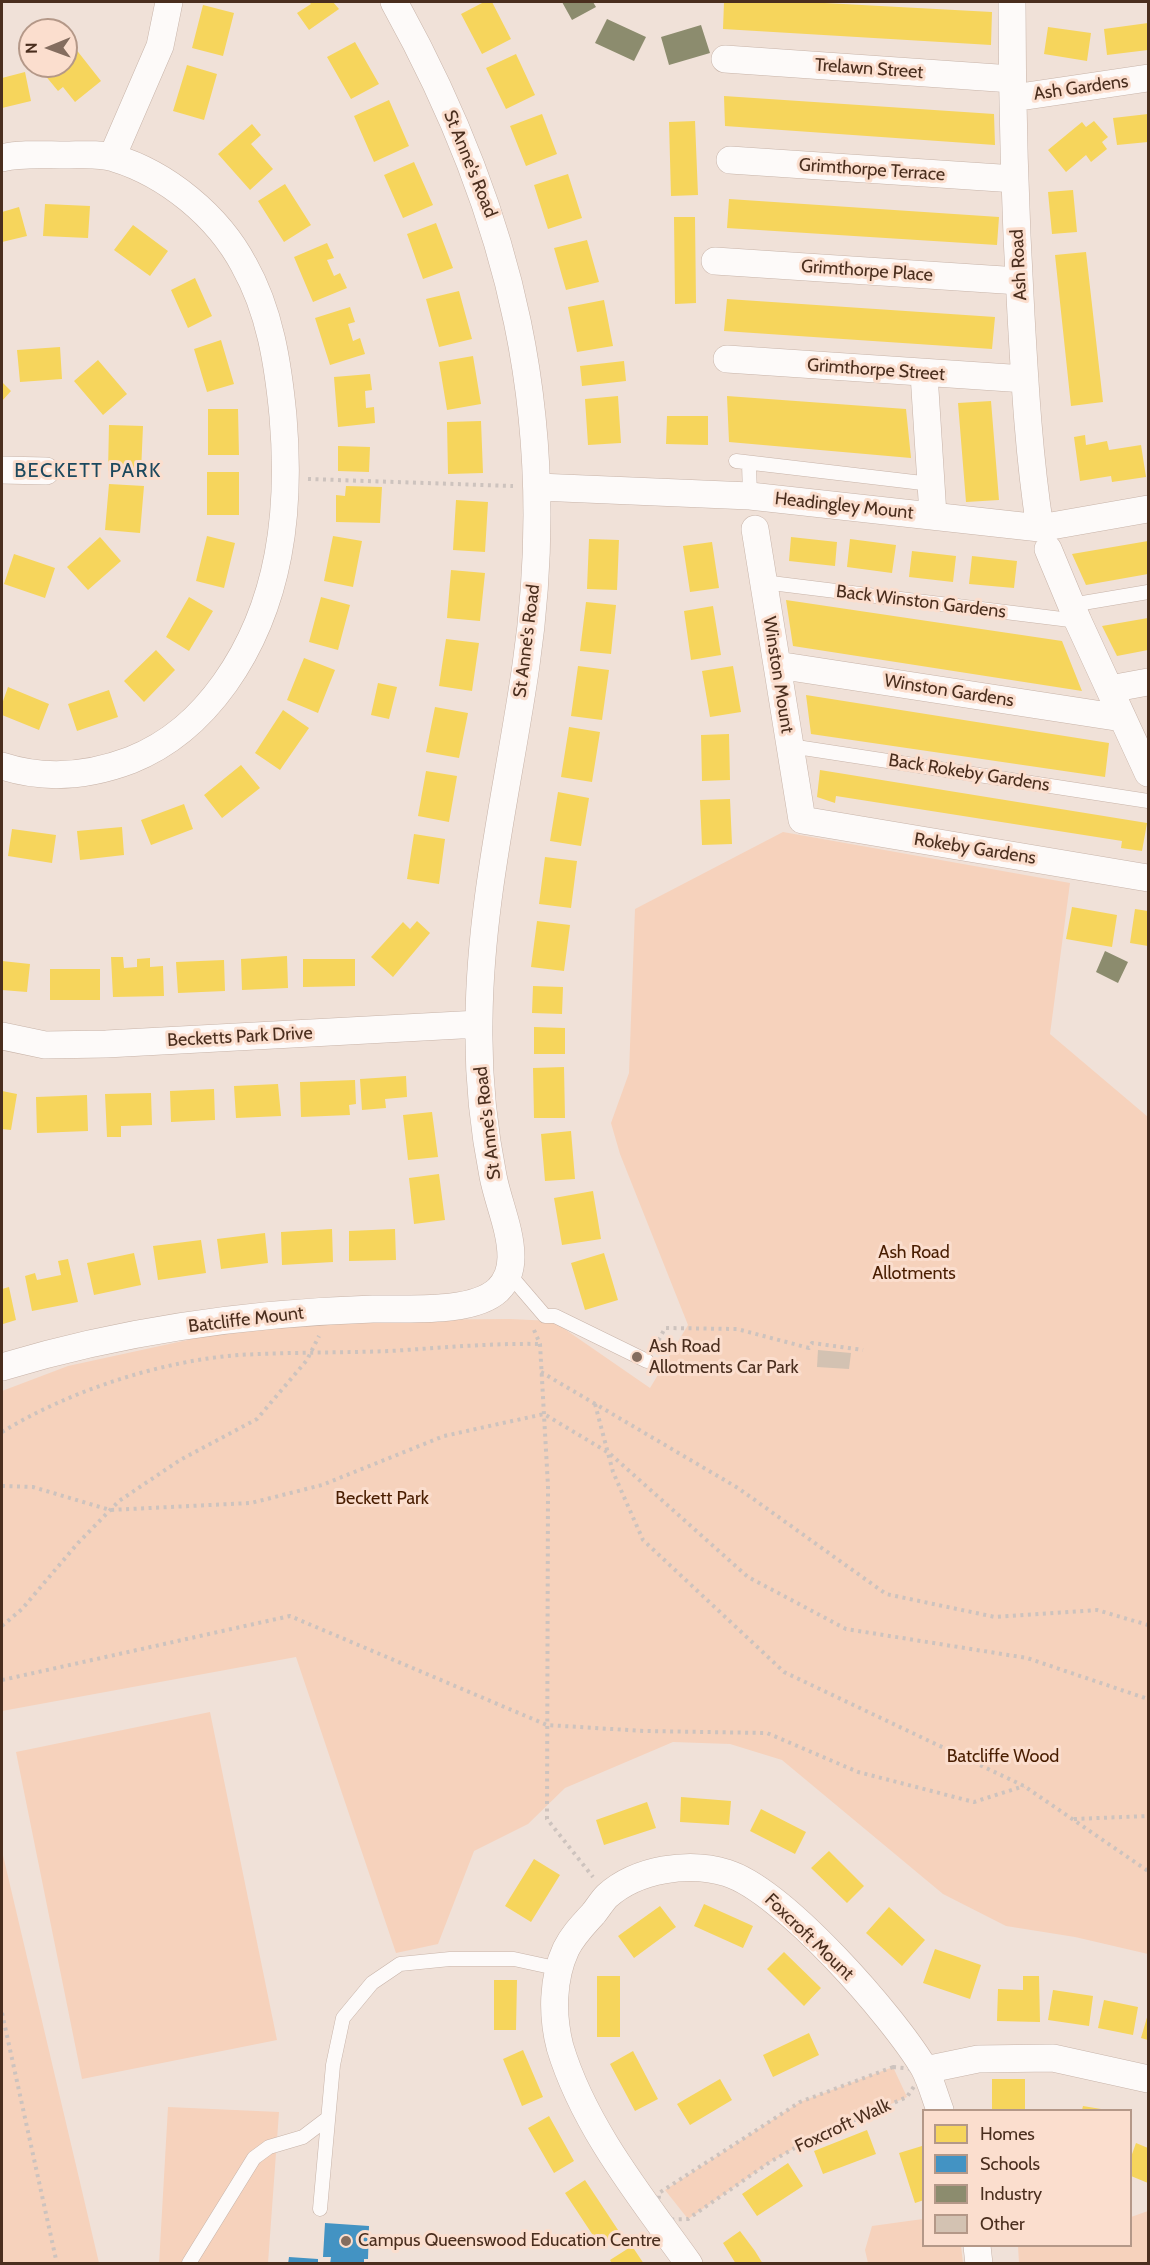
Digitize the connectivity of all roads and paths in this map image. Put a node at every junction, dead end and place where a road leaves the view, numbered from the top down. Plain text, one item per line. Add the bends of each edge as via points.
1 (169, 2) edge
2 (394, 2) edge
3 (1012, 2) edge
4 (725, 59) dead end
5 (1149, 78) edge
6 (1012, 88) junction
7 (112, 157) junction
8 (2, 158) edge
9 (730, 160) dead end
10 (1015, 179) junction
11 (715, 261) dead end
12 (1019, 281) junction
13 (726, 359) dead end
14 (924, 374) junction
15 (1025, 379) junction
16 (2, 470) edge
17 (46, 471) dead end
18 (286, 478) junction
19 (931, 484) junction
20 (538, 487) junction
21 (750, 496) junction
22 (1149, 509) edge
23 (933, 515) junction
24 (755, 529) dead end
25 (1044, 538) junction
26 (763, 582) junction
27 (1149, 592) edge
28 (1075, 613) junction
29 (777, 665) junction
30 (1149, 682) edge
31 (1110, 689) junction
32 (1122, 718) junction
33 (790, 746) junction
34 (2, 766) edge
35 (1148, 771) edge
36 (1149, 801) edge
37 (802, 820) joint
38 (1149, 878) edge
39 (478, 1024) junction
40 (2, 1036) edge
41 (501, 1284) junction
42 (332, 1310) junction
43 (531, 1324) dead end
44 (540, 1344) junction
45 (863, 1350) dead end
46 (311, 1352) junction
47 (647, 1361) joint
48 (2, 1367) edge
49 (541, 1372) junction
50 (595, 1404) junction
51 (544, 1414) junction
52 (2, 1432) edge
53 (609, 1453) junction
54 (2, 1486) edge
55 (110, 1510) junction
56 (1149, 1625) edge
57 (2, 1626) edge
58 (2, 1680) edge
59 (1149, 1699) edge
60 (547, 1725) junction
61 (1024, 1786) junction
62 (1149, 1816) edge
63 (1073, 1819) junction
64 (1149, 1871) edge
65 (607, 1896) junction
66 (560, 1969) junction
67 (2, 2013) edge
68 (925, 2070) junction
69 (1149, 2079) edge
70 (940, 2109) edge
71 (328, 2118) junction
72 (320, 2209) dead end
73 (658, 2220) junction
74 (977, 2247) edge
75 (189, 2263) edge
76 (57, 2264) edge
77 (689, 2264) edge
78 (979, 2264) edge

1 - 7 street via 160,46
2 - 20 street, St Anne's Road via 454,123 494,225 516,303 531,401
3 - 6 street, Ash Road
4 - 6 street, Trelawn Street
5 - 6 street, Ash Gardens
6 - 10 street, Ash Road
7 - 8 street via 50,154
7 - 18 street via 174,187 228,239 244,265 274,343
9 - 10 street, Grimthorpe Terrace
10 - 12 street, Ash Road
11 - 12 street, Grimthorpe Place
12 - 15 street, Ash Road
13 - 14 street, Grimthorpe Street
14 - 15 street, Grimthorpe Street
14 - 19 street
15 - 25 street, Ash Road via 1033,482
16 - 17 street
18 - 20 path
18 - 34 street via 281,543 269,597 238,664 193,722 170,741 112,767 52,776
19 - 21 lane via 742,462
19 - 23 street
20 - 21 street, Headingley Mount
20 - 39 street, St Anne's Road via 526,662 481,961
21 - 23 street, Headingley Mount
22 - 25 street, Headingley Mount
23 - 25 street, Headingley Mount
24 - 26 street, Winston Mount
25 - 28 street, Ash Road
26 - 28 lane, Back Winston Gardens
26 - 29 street, Winston Mount
27 - 28 lane, Back Winston Gardens
28 - 31 street, Ash Road
29 - 32 street, Winston Gardens
29 - 33 street, Winston Mount
30 - 31 street
31 - 32 street, Ash Road
32 - 35 street, Ash Road
33 - 36 lane, Back Rokeby Gardens
33 - 37 street, Winston Mount
37 - 38 street, Rokeby Gardens
39 - 40 street, Becketts Park Drive via 106,1044 45,1045
39 - 41 street, St Anne's Road via 493,1174 509,1242
41 - 42 street, Batcliffe Mount via 480,1301 459,1306
41 - 47 lane via 545,1316 555,1316
42 - 46 path
42 - 48 street, Batcliffe Mount via 147,1333 60,1350
43 - 44 path
44 - 46 path via 482,1343 389,1351
44 - 49 path
45 - 47 path via 812,1343 809,1348 737,1329 666,1328
46 - 52 path via 236,1355 165,1368 91,1388 34,1412
46 - 55 path via 257,1419 180,1460
49 - 50 path
49 - 51 path
50 - 53 path
50 - 56 path via 738,1488 886,1594 995,1617 1097,1610
51 - 53 path
51 - 55 path via 444,1436 322,1485 251,1503
51 - 60 path via 548,1486
53 - 59 path via 748,1577 846,1629 1027,1658
53 - 61 path via 643,1540 784,1671
54 - 55 path via 33,1487
55 - 57 path via 22,1609
58 - 60 path via 290,1616
60 - 61 path via 767,1733 858,1772 974,1802
60 - 65 path via 547,1819
61 - 63 path
62 - 63 path
63 - 64 path
65 - 66 street, Foxcroft Mount via 578,1929 565,1950
65 - 68 street, Foxcroft Mount via 651,1872 680,1868 728,1873 759,1889 794,1916 867,1993
66 - 71 lane via 514,1959 400,1964 372,1983 343,2018
66 - 73 street, Foxcroft Mount via 554,2016 569,2073 629,2181
67 - 76 path
68 - 69 street via 978,2059 1053,2058
68 - 70 street, Foxcroft Mount
68 - 73 path, Foxcroft Walk via 907,2097 807,2141 688,2219
68 - 73 path, Foxcroft Walk via 893,2067 800,2102 659,2193
71 - 72 lane
71 - 75 lane via 303,2137 268,2147 254,2158
73 - 77 street, Foxcroft Mount
74 - 78 street

